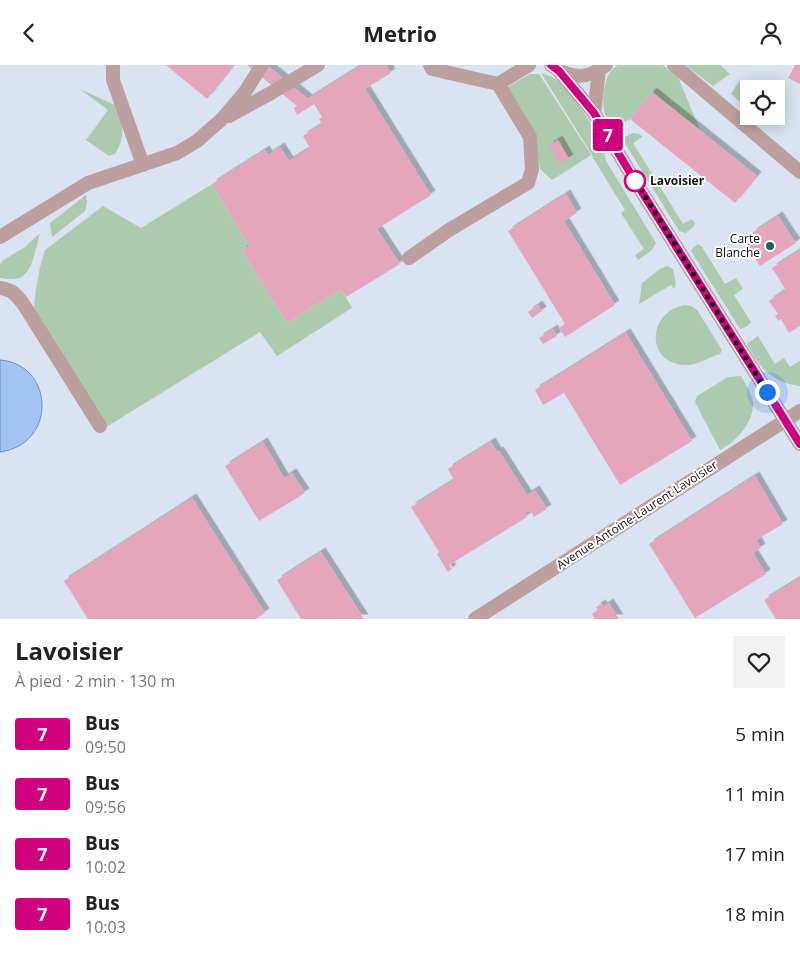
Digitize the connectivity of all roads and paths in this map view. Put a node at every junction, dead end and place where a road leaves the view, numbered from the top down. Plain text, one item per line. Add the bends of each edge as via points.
1 (113, 65) edge
2 (262, 65) edge
3 (318, 65) edge
4 (430, 65) edge
5 (529, 65) edge
6 (674, 65) edge
7 (555, 68) edge
8 (603, 68) edge
9 (498, 84) junction
10 (594, 113) junction
11 (222, 119) junction
12 (143, 165) junction
13 (800, 172) edge
14 (0, 237) edge
15 (409, 258) dead end
16 (0, 288) edge
17 (800, 411) edge
18 (785, 421) junction
19 (100, 426) dead end
20 (800, 445) edge
21 (475, 619) edge

1 - 12 street via 113,80
2 - 11 street
3 - 11 street
4 - 9 street via 432,69
5 - 9 street
6 - 13 street
7 - 8 street via 572,76 586,75
7 - 10 street
8 - 10 street
9 - 15 street via 530,137 532,169 528,183
10 - 18 street
11 - 12 street via 177,153
12 - 14 street via 88,183
16 - 19 street via 15,293 24,305
17 - 18 street, Avenue Antoine-Laurent Lavoisier
18 - 20 street
18 - 21 street, Avenue Antoine-Laurent Lavoisier

